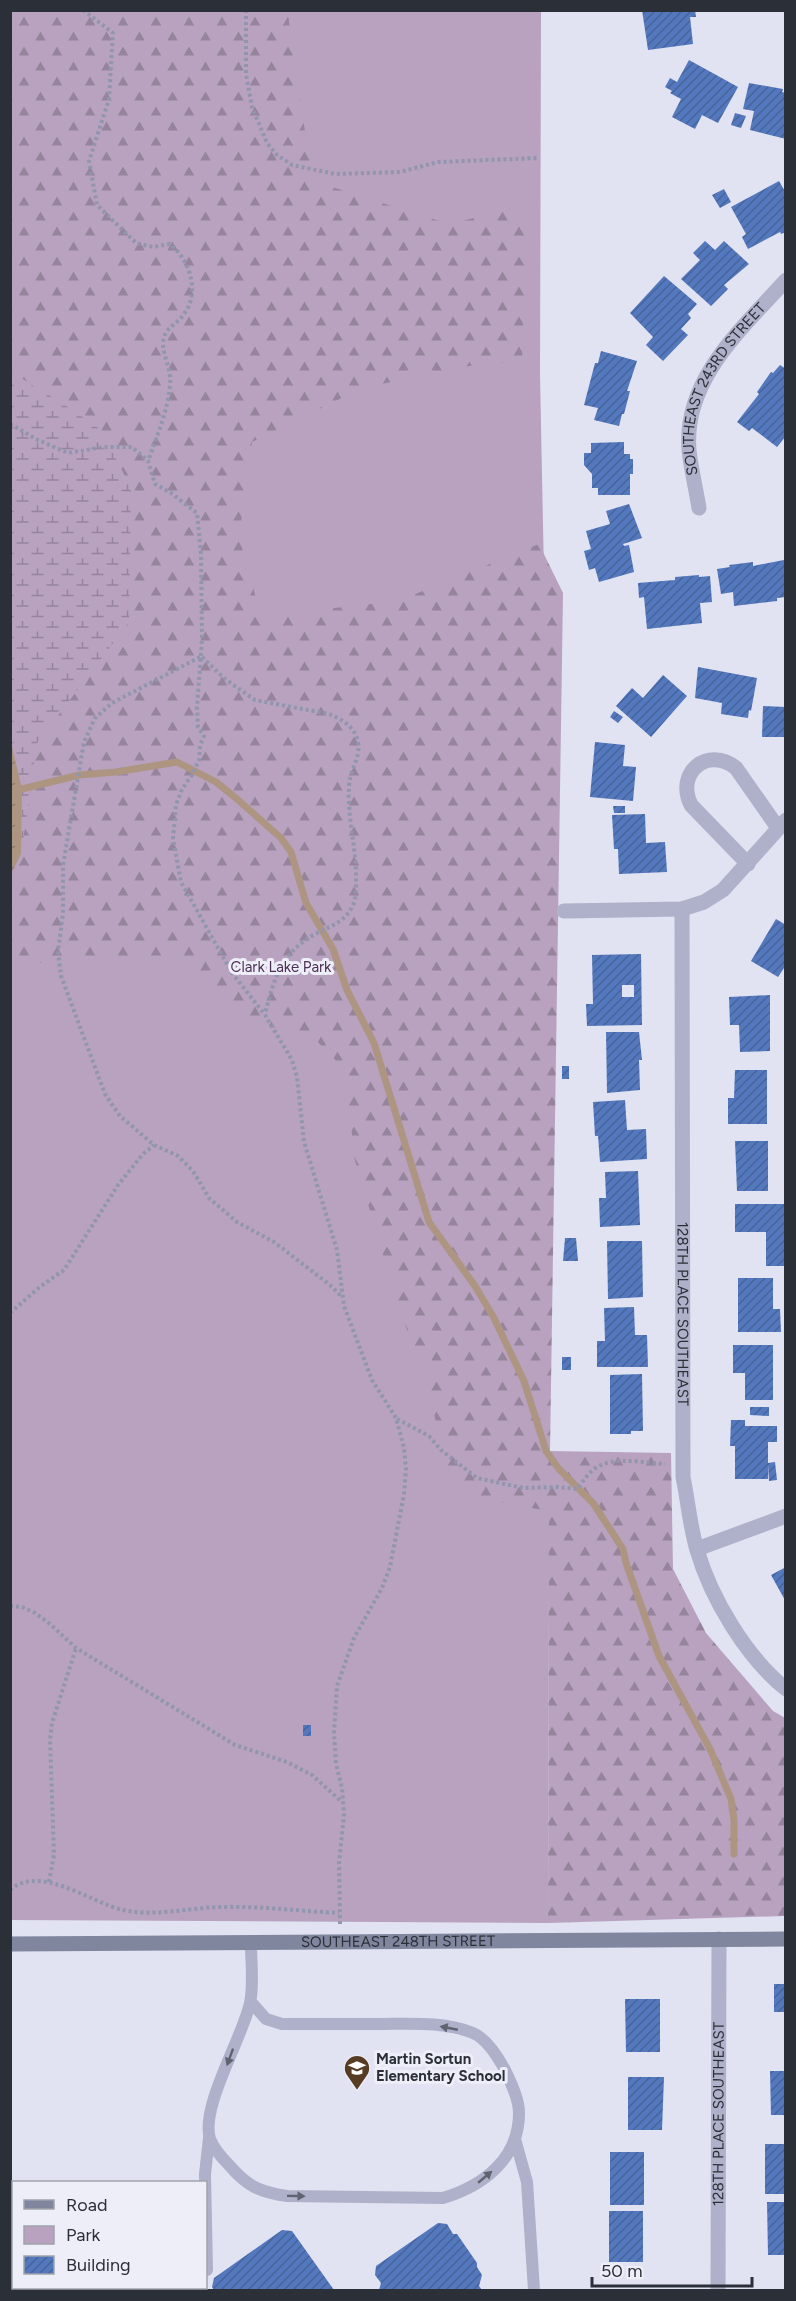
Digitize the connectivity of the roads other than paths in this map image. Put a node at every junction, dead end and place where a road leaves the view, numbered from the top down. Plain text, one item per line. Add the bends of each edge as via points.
1 (786, 280) edge
2 (699, 508) dead end
3 (782, 824) edge
4 (748, 864) junction
5 (682, 909) junction
6 (564, 911) dead end
7 (786, 1516) edge
8 (697, 1549) junction
9 (786, 1689) edge
10 (719, 1938) junction
11 (786, 1939) edge
12 (10, 1944) edge
13 (251, 1944) junction
14 (251, 2002) junction
15 (209, 2137) junction
16 (514, 2139) junction
17 (205, 2181) edge
18 (534, 2290) edge
19 (718, 2290) edge

1 - 2 street, SOUTHEAST 243RD STREET via 718,357 694,403 689,449
3 - 4 street
3 - 4 street via 729,762 711,759 694,768 686,786 691,805
4 - 5 street via 723,890
5 - 6 street
5 - 8 street, 128TH PLACE SOUTHEAST via 683,1477
7 - 8 street
8 - 9 street, 128TH PLACE SOUTHEAST via 709,1584 735,1632
10 - 11 street, SOUTHEAST 248TH STREET
10 - 13 street, SOUTHEAST 248TH STREET
10 - 19 street, 128TH PLACE SOUTHEAST
12 - 13 street, SOUTHEAST 248TH STREET
13 - 14 lane
14 -> 15 lane via 214,2099
16 -> 14 lane via 519,2111 511,2083 486,2042 473,2033 425,2024 282,2024 266,2019
15 -> 16 lane via 239,2177 267,2193 443,2198 466,2191 485,2179 510,2151
15 - 17 lane
16 - 18 lane via 527,2182

